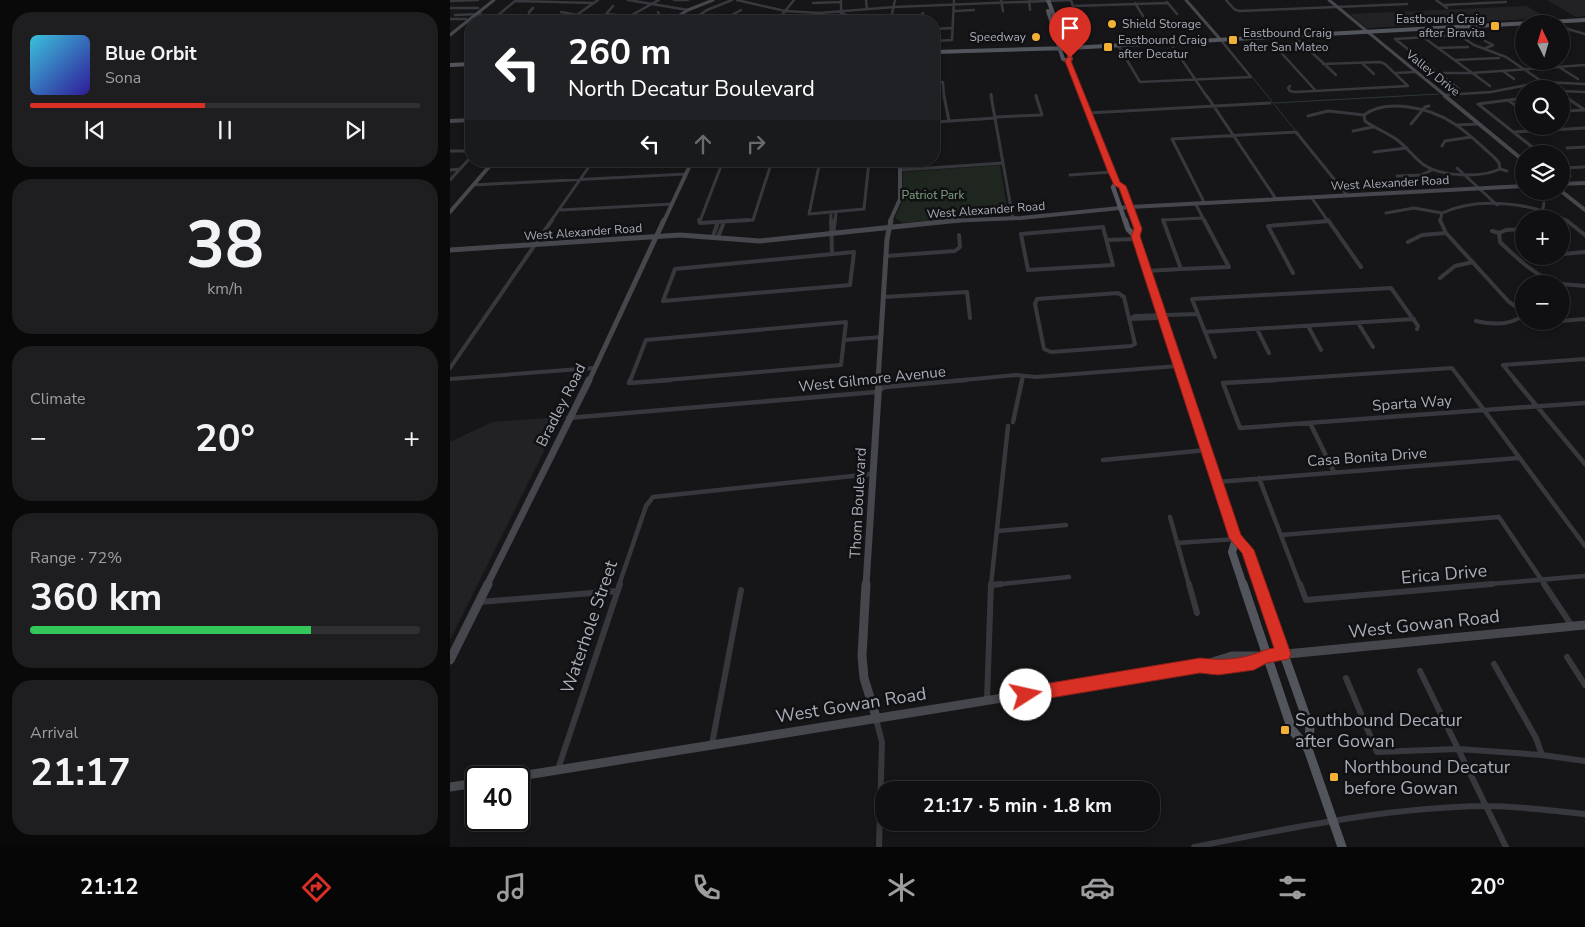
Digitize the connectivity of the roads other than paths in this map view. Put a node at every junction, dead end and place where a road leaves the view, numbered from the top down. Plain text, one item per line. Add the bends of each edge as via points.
1 (477, 0) edge
2 (494, 0) edge
3 (499, 0) edge
4 (598, 0) edge
5 (659, 0) edge
6 (674, 0) edge
7 (688, 0) edge
8 (708, 0) edge
9 (713, 0) edge
10 (732, 0) edge
11 (737, 0) edge
12 (767, 0) edge
13 (794, 0) edge
14 (866, 0) edge
15 (895, 0) edge
16 (954, 0) edge
17 (1071, 0) edge
18 (1186, 0) edge
19 (1226, 0) edge
20 (1329, 0) edge
21 (1404, 0) edge
22 (1436, 0) edge
23 (450, 1) edge
24 (516, 1) edge
25 (629, 1) edge
26 (840, 1) edge
27 (921, 1) edge
28 (1029, 1) edge
29 (1048, 1) edge
30 (1167, 1) edge
31 (1505, 1) edge
32 (1001, 2) edge
33 (594, 3) junction
34 (813, 3) dead end
35 (1135, 3) junction
36 (650, 4) junction
37 (955, 5) junction
38 (1443, 5) junction
39 (1512, 5) dead end
40 (613, 6) dead end
41 (764, 6) junction
42 (921, 6) junction
43 (894, 7) junction
44 (1337, 7) junction
45 (450, 8) edge
46 (478, 8) dead end
47 (533, 8) dead end
48 (1447, 8) dead end
49 (463, 9) junction
50 (867, 9) junction
51 (687, 10) junction
52 (741, 10) dead end
53 (974, 10) dead end
54 (1030, 10) dead end
55 (785, 11) junction
56 (955, 11) junction
57 (1003, 11) dead end
58 (1049, 11) junction
59 (562, 12) dead end
60 (658, 12) dead end
61 (840, 12) junction
62 (923, 12) dead end
63 (456, 14) junction
64 (476, 14) junction
65 (481, 14) joint
66 (577, 14) joint
67 (1176, 14) dead end
68 (498, 15) edge
69 (529, 15) edge
70 (617, 15) edge
71 (630, 15) edge
72 (658, 15) edge
73 (677, 15) edge
74 (679, 15) edge
75 (699, 15) edge
76 (732, 15) edge
77 (782, 15) edge
78 (846, 15) edge
79 (891, 15) edge
80 (921, 15) edge
81 (1143, 16) dead end
82 (450, 18) edge
83 (1570, 18) edge
84 (465, 19) edge
85 (1585, 19) edge
86 (1572, 21) edge
87 (1515, 22) edge
88 (465, 23) edge
89 (1503, 23) junction
90 (1515, 23) edge
91 (1446, 26) junction
92 (465, 28) edge
93 (952, 28) junction
94 (940, 29) edge
95 (1366, 30) junction
96 (1570, 30) edge
97 (1287, 33) junction
98 (451, 34) edge
99 (457, 34) junction
100 (1585, 34) edge
101 (1459, 35) junction
102 (1294, 36) junction
103 (1423, 37) junction
104 (1219, 38) junction
105 (450, 39) edge
106 (1485, 40) dead end
107 (940, 41) edge
108 (1170, 42) junction
109 (1138, 43) junction
110 (1302, 44) junction
111 (1118, 45) junction
112 (1066, 46) junction
113 (1058, 47) junction
114 (1468, 47) dead end
115 (1438, 48) junction
116 (983, 49) junction
117 (1484, 49) junction
118 (940, 50) edge
119 (940, 50) edge
120 (1499, 58) dead end
121 (1454, 60) junction
122 (1068, 61) junction
123 (1515, 62) edge
124 (450, 63) edge
125 (465, 63) edge
126 (1362, 63) junction
127 (1323, 64) junction
128 (1585, 66) edge
129 (1570, 67) edge
130 (1526, 70) joint
131 (1564, 70) edge
132 (1503, 71) junction
133 (1416, 72) junction
134 (1395, 73) junction
135 (1439, 73) junction
136 (1471, 73) junction
137 (1374, 74) dead end
138 (1336, 75) dead end
139 (1514, 79) dead end
140 (1578, 79) dead end
141 (1196, 80) junction
142 (1539, 80) edge
143 (940, 82) edge
144 (1570, 83) edge
145 (1585, 84) edge
146 (1290, 86) dead end
147 (1490, 86) dead end
148 (1515, 87) edge
149 (1459, 89) dead end
150 (1316, 91) junction
151 (1570, 92) edge
152 (1585, 92) edge
153 (991, 94) dead end
154 (1036, 95) dead end
155 (1444, 95) junction
156 (1570, 99) edge
157 (1515, 100) edge
158 (1510, 101) junction
159 (1270, 103) dead end
160 (1515, 105) edge
161 (1214, 106) junction
162 (1429, 106) dead end
163 (1585, 110) edge
164 (1422, 111) junction
165 (1570, 111) edge
166 (1088, 112) junction
167 (1364, 115) junction
168 (1308, 116) dead end
169 (996, 118) junction
170 (465, 120) edge
171 (450, 121) edge
172 (949, 121) junction
173 (940, 122) edge
174 (1411, 124) dead end
175 (1479, 124) junction
176 (1456, 125) junction
177 (1372, 126) junction
178 (1585, 128) edge
179 (1353, 131) dead end
180 (1513, 132) junction
181 (1234, 135) junction
182 (1471, 137) junction
183 (1530, 145) edge
184 (1442, 146) dead end
185 (1585, 147) edge
186 (1407, 148) junction
187 (1570, 148) edge
188 (450, 151) edge
189 (465, 151) edge
190 (1374, 152) dead end
191 (1515, 153) edge
192 (465, 163) edge
193 (1003, 163) junction
194 (489, 167) edge
195 (589, 167) edge
196 (689, 167) edge
197 (721, 167) edge
198 (770, 167) edge
199 (819, 167) edge
200 (868, 167) edge
201 (1585, 167) edge
202 (1457, 168) dead end
203 (1570, 168) edge
204 (460, 169) junction
205 (1500, 169) junction
206 (450, 170) edge
207 (900, 170) joint
208 (1432, 170) junction
209 (1507, 171) dead end
210 (1112, 172) junction
211 (686, 174) junction
212 (1464, 174) junction
213 (1070, 175) dead end
214 (1397, 176) dead end
215 (450, 180) edge
216 (581, 180) junction
217 (1116, 183) junction
218 (1585, 183) edge
219 (1570, 184) edge
220 (473, 185) junction
221 (1515, 186) edge
222 (1479, 188) junction
223 (1347, 195) junction
224 (1311, 197) junction
225 (1570, 198) edge
226 (1276, 199) junction
227 (1204, 202) junction
228 (1195, 203) junction
229 (1544, 203) dead end
230 (672, 204) junction
231 (1497, 205) junction
232 (1130, 207) junction
233 (1121, 208) junction
234 (561, 210) junction
235 (1534, 210) edge
236 (1542, 210) edge
237 (1585, 210) edge
238 (450, 212) edge
239 (831, 212) junction
240 (836, 212) junction
241 (1386, 213) dead end
242 (1442, 213) junction
243 (1204, 218) junction
244 (1013, 219) junction
245 (1329, 221) junction
246 (718, 222) junction
247 (724, 222) junction
248 (1570, 223) edge
249 (888, 227) junction
250 (660, 228) junction
251 (1515, 230) edge
252 (1579, 230) junction
253 (1585, 230) edge
254 (1492, 231) dead end
255 (833, 233) junction
256 (1446, 233) junction
257 (1499, 233) junction
258 (959, 235) dead end
259 (1585, 235) edge
260 (707, 236) junction
261 (657, 237) junction
262 (716, 237) junction
263 (1136, 237) junction
264 (1106, 238) junction
265 (1408, 242) dead end
266 (536, 244) junction
267 (450, 250) edge
268 (1585, 252) edge
269 (1570, 253) edge
270 (832, 254) junction
271 (886, 256) junction
272 (1472, 262) junction
273 (1361, 267) dead end
274 (1181, 269) junction
275 (1147, 271) junction
276 (1293, 273) dead end
277 (1535, 275) edge
278 (1440, 278) dead end
279 (1570, 285) edge
280 (1585, 286) edge
281 (884, 297) junction
282 (1515, 306) edge
283 (1198, 314) junction
284 (1162, 316) junction
285 (970, 318) dead end
286 (1130, 319) junction
287 (1414, 319) junction
288 (1585, 319) edge
289 (1570, 320) edge
290 (1476, 321) dead end
291 (1515, 321) edge
292 (1358, 323) junction
293 (1308, 326) junction
294 (1257, 329) junction
295 (1417, 329) dead end
296 (1205, 332) junction
297 (882, 337) junction
298 (844, 340) junction
299 (1374, 347) dead end
300 (1321, 350) dead end
301 (1268, 353) dead end
302 (1215, 357) dead end
303 (1585, 359) edge
304 (1178, 366) junction
305 (450, 368) edge
306 (594, 368) junction
307 (1023, 376) junction
308 (450, 379) edge
309 (876, 392) junction
310 (1585, 403) edge
311 (1537, 406) junction
312 (1483, 410) junction
313 (568, 418) junction
314 (1014, 422) dead end
315 (1310, 423) junction
316 (1008, 426) dead end
317 (1207, 450) junction
318 (1519, 458) junction
319 (1103, 460) dead end
320 (1585, 464) edge
321 (1334, 472) junction
322 (872, 474) junction
323 (1259, 478) junction
324 (1217, 482) junction
325 (1170, 517) dead end
326 (1066, 525) dead end
327 (998, 531) junction
328 (1281, 535) junction
329 (1236, 538) junction
330 (1178, 543) junction
331 (1585, 546) edge
332 (1585, 576) edge
333 (1069, 577) dead end
334 (1541, 580) junction
335 (991, 585) junction
336 (741, 590) dead end
337 (617, 591) junction
338 (478, 602) junction
339 (1197, 612) dead end
340 (1585, 625) edge
341 (1572, 626) junction
342 (1284, 654) junction
343 (1266, 656) junction
344 (1567, 657) dead end
345 (450, 660) edge
346 (1494, 664) dead end
347 (1420, 671) dead end
348 (1346, 678) dead end
349 (1585, 685) edge
350 (987, 701) junction
351 (876, 717) junction
352 (712, 744) junction
353 (1308, 748) junction
354 (1458, 749) junction
355 (1542, 755) junction
356 (1585, 761) edge
357 (557, 769) junction
358 (530, 774) edge
359 (465, 785) edge
360 (450, 787) edge
361 (1486, 806) junction
362 (1585, 814) edge
363 (1333, 820) junction
364 (879, 847) edge
365 (1194, 847) edge
366 (1342, 847) edge
367 (1506, 847) edge

1 - 23 street
2 - 64 street
3 - 65 street
4 - 33 street
5 - 36 street
6 - 7 street
8 - 51 street
9 - 51 street
10 - 75 street
11 - 41 street
12 - 41 street
13 - 55 street
14 - 50 street
15 - 43 street
16 - 37 street
17 - 29 street
17 - 35 street via 1073,6
18 - 104 street
19 - 44 street via 1236,10
20 - 44 street, Valley Drive
21 - 44 street via 1407,4
22 - 38 street
24 - 33 street
24 - 68 street
25 - 36 street
26 - 34 street
26 - 61 street
27 - 42 street
28 - 29 street
28 - 32 street
28 - 54 street
29 - 58 main road
30 - 35 street
30 - 67 street
31 - 38 street
31 - 39 street
32 - 37 street
32 - 57 street
33 - 66 street
35 - 81 street
36 - 51 street
36 - 71 street
37 - 42 street
37 - 56 street
38 - 48 street
40 - 70 street via 606,14
41 - 55 street
42 - 43 street
43 - 50 street
43 - 79 street
44 - 95 street, Valley Drive
45 - 49 street
46 - 49 street
47 - 69 street
49 - 63 street
50 - 61 street
51 - 73 street
51 - 74 street
52 - 76 street
53 - 56 street
55 - 61 street
55 - 77 street
56 - 93 street
58 - 112 main road via 1056,17
58 - 113 main road
59 - 66 street
60 - 72 street
61 - 78 street
62 - 80 street
63 - 64 street
63 - 82 street
64 - 65 street
82 - 84 street
83 - 85 main road
85 - 86 main road
87 - 89 main road
88 - 98 street
89 - 90 main road
89 - 91 main road
91 - 95 main road
91 - 101 street
92 - 99 street
93 - 94 street
93 - 107 street via 952,40
95 - 97 main road
95 - 102 main road
95 - 133 street, Valley Drive
96 - 100 street
97 - 102 street
97 - 104 main road
98 - 99 street
99 - 105 street
101 - 103 street
101 - 117 street
102 - 104 main road
102 - 110 street
103 - 115 street
103 - 135 street via 1395,39
104 - 108 main road
104 - 109 main road
104 - 141 street via 1251,77
106 - 117 street via 1493,45
108 - 109 main road
108 - 141 street
109 - 111 main road
109 - 112 main road
110 - 127 street
110 - 150 street via 1276,46
111 - 112 main road
111 - 141 street via 1140,82
112 - 113 main road
112 - 122 main road via 1071,59
113 - 116 main road
113 - 116 main road
113 - 122 main road via 1063,59
114 - 115 street
115 - 121 street
116 - 118 main road
116 - 119 main road
117 - 123 street
120 - 121 street
121 - 136 street
122 - 166 main road
124 - 125 main road
126 - 127 street
126 - 134 street via 1383,63
126 - 137 street
127 - 138 street
128 - 129 street
130 - 132 street
130 - 142 street
131 - 140 street
132 - 136 street
132 - 139 street
133 - 134 street
133 - 155 street, Valley Drive
134 - 150 street via 1408,86
135 - 136 street
135 - 149 street
136 - 147 street
141 - 161 street
143 - 172 street via 943,82
144 - 145 street
146 - 150 street via 1288,88 1293,92
148 - 155 street
151 - 152 street
153 - 169 street
154 - 169 street via 1042,115
155 - 175 street, Valley Drive
156 - 163 street
157 - 158 street
158 - 160 street
158 - 180 street via 1478,104
159 - 161 street
161 - 166 street
161 - 181 street
162 - 164 street
163 - 165 street
164 - 167 street via 1377,108
164 - 174 street
164 - 176 street
166 - 210 main road
167 - 168 street via 1335,110
167 - 177 street
169 - 172 street
169 - 193 street
170 - 171 street
172 - 173 street
175 - 176 street
175 - 191 street, Valley Drive
176 - 182 street
177 - 179 street
177 - 186 street
178 - 180 street
180 - 183 street
181 - 223 street via 1296,132
181 - 226 street
181 - 227 street via 1172,139
182 - 184 street via 1445,141
182 - 205 street via 1498,161
185 - 187 street
186 - 190 street
186 - 208 street
188 - 189 street
192 - 204 street
193 - 207 street
193 - 244 street
194 - 220 street
195 - 216 street
196 - 211 street, Bradley Road
197 - 246 street via 699,219 700,223
198 - 247 street via 752,220
199 - 239 street via 809,214
200 - 240 street via 864,209
201 - 203 street
202 - 212 street
204 - 206 street
204 - 215 street
205 - 209 street
205 - 212 street via 1492,173
207 - 249 street, Thom Boulevard via 900,199
208 - 212 street via 1451,175
208 - 214 street via 1421,175
210 - 213 street
210 - 217 main road
211 - 216 street
211 - 230 street, Bradley Road
212 - 222 street
216 - 220 street
216 - 234 street
217 - 232 main road via 1122,186
217 - 233 main road via 1113,187
218 - 219 street
220 - 238 street
221 - 222 street, West Alexander Road
222 - 223 street, West Alexander Road
222 - 231 street
223 - 224 street, West Alexander Road
224 - 226 street, West Alexander Road
224 - 245 street
225 - 237 street
226 - 227 street, West Alexander Road
227 - 228 street, West Alexander Road
228 - 232 street, West Alexander Road
228 - 243 street
229 - 236 street
230 - 234 street
230 - 250 street, Bradley Road
231 - 235 street
231 - 242 street via 1460,207
232 - 233 street, West Alexander Road
232 - 263 main road via 1138,229
233 - 244 street, West Alexander Road
233 - 263 main road via 1128,229
234 - 266 street
239 - 240 street
239 - 255 street via 830,229
240 - 255 street
241 - 242 street via 1420,209
242 - 256 street via 1440,222
243 - 274 street via 1163,220
243 - 274 street via 1229,267
244 - 249 street, West Alexander Road via 972,219
245 - 273 street
245 - 276 street via 1268,226
246 - 247 street
246 - 262 street
247 - 262 street
248 - 252 street
249 - 255 street, West Alexander Road
249 - 271 street, Thom Boulevard
250 - 260 street via 665,232
250 - 261 street, Bradley Road
251 - 257 street
252 - 253 street
252 - 259 street
254 - 257 street
255 - 262 street, West Alexander Road via 760,241
255 - 270 street
256 - 265 street via 1422,236
256 - 272 street
257 - 277 street via 1500,242
258 - 271 street via 958,250
260 - 261 street, West Alexander Road
260 - 262 street, West Alexander Road
261 - 266 street, West Alexander Road
261 - 306 street, Bradley Road
263 - 264 street
263 - 275 main road
264 - 264 street via 1114,264 1028,270 1021,234 1103,227
266 - 267 street, West Alexander Road
266 - 305 street
268 - 269 street
270 - 270 street via 675,268 664,301 850,285 854,252
271 - 281 street, Thom Boulevard
272 - 278 street via 1452,266
272 - 282 street
274 - 275 street
275 - 284 main road
279 - 280 street
281 - 285 street via 967,292
281 - 297 street, Thom Boulevard
283 - 284 street
283 - 287 street via 1192,299 1391,288
283 - 296 street
284 - 286 street
284 - 304 main road
286 - 286 street via 1135,344 1051,352 1044,349 1035,304 1037,299 1120,294 1124,297
287 - 292 street
287 - 295 street
288 - 289 street
290 - 291 street via 1494,324
292 - 293 street
292 - 299 street
293 - 294 street
293 - 300 street
294 - 296 street
294 - 301 street
296 - 302 street
297 - 298 street
297 - 309 street, Thom Boulevard
298 - 298 street via 846,322 646,340 629,383 841,365
303 - 311 street via 1503,365
304 - 307 street, West Gilmore Avenue
304 - 317 main road
306 - 308 street
306 - 313 street, Bradley Road
307 - 309 street, West Gilmore Avenue via 884,387
307 - 314 street
309 - 313 street, West Gilmore Avenue
309 - 322 street, Thom Boulevard
310 - 311 street, Sparta Way
311 - 312 street, Sparta Way
311 - 320 street
312 - 315 street, Sparta Way
312 - 315 street, Sparta Way via 1452,368 1223,383 1240,428
312 - 318 street
313 - 338 street, Bradley Road
315 - 321 street
316 - 327 street
317 - 319 street
317 - 324 main road
318 - 321 street, Casa Bonita Drive
318 - 331 street
321 - 323 street, Casa Bonita Drive
322 - 337 street, Waterhole Street via 653,497 646,506
322 - 351 street, Thom Boulevard via 862,656 864,678
323 - 324 street, Casa Bonita Drive
323 - 328 street
324 - 329 main road
325 - 330 street
326 - 327 street
327 - 335 street
328 - 334 street via 1498,517
328 - 334 street, Erica Drive via 1306,600
329 - 330 street
329 - 342 main road via 1248,550
329 - 343 main road via 1232,552
330 - 339 street
332 - 334 street, Erica Drive
333 - 335 street
334 - 341 street
335 - 350 street
336 - 352 street
337 - 338 street
337 - 357 street, Waterhole Street
338 - 345 street, Bradley Road
340 - 341 street, West Gowan Road
341 - 342 street, West Gowan Road
342 - 343 street, West Gowan Road
342 - 353 main road via 1310,728
343 - 350 street, West Gowan Road via 1254,662 1218,668 1200,666
343 - 353 main road via 1292,730
344 - 349 street
346 - 355 street via 1536,738
347 - 354 street
348 - 354 street via 1377,752
350 - 351 street, West Gowan Road
351 - 352 street, West Gowan Road
351 - 364 street, Thom Boulevard via 882,742
352 - 357 street, West Gowan Road
353 - 363 main road
354 - 355 street
354 - 361 street
355 - 356 street
357 - 358 street, West Gowan Road
359 - 360 street
361 - 362 street
361 - 363 street
361 - 367 street
363 - 365 street
363 - 366 main road

